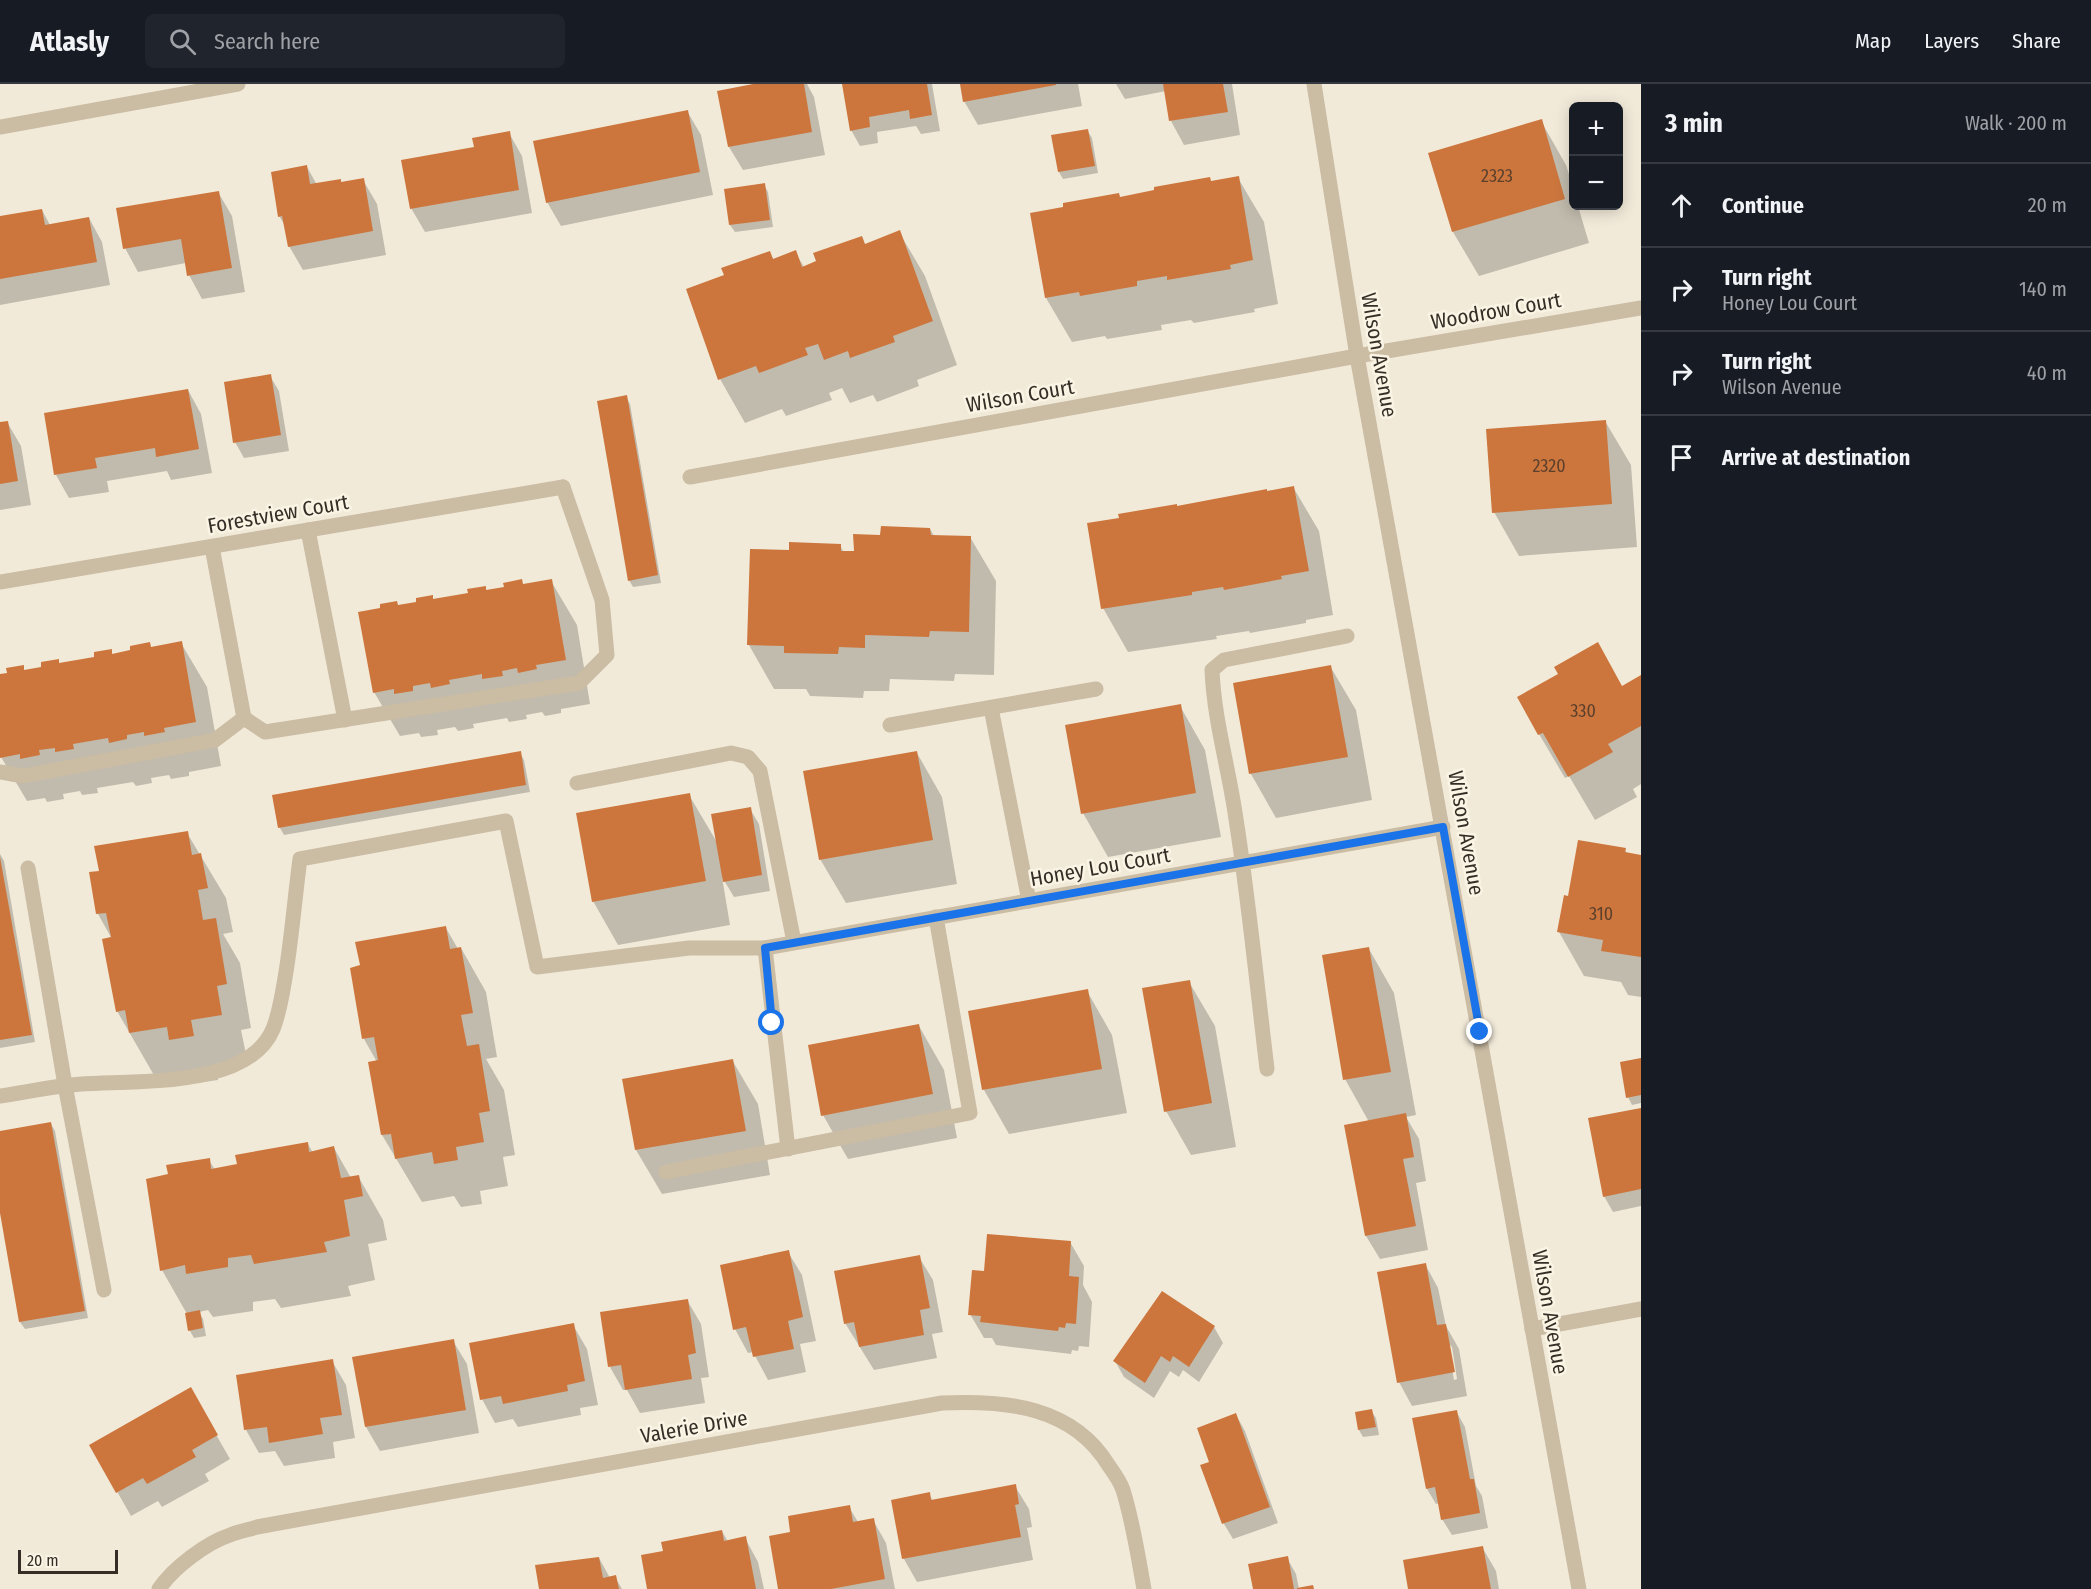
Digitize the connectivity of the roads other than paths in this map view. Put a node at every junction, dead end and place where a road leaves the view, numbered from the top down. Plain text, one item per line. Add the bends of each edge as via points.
1 (238, 84) edge
2 (1314, 84) edge
3 (0, 127) edge
4 (1641, 308) edge
5 (1358, 356) junction
6 (690, 477) dead end
7 (308, 530) junction
8 (212, 546) junction
9 (0, 582) edge
10 (1347, 636) dead end
11 (1096, 689) dead end
12 (991, 708) junction
13 (244, 718) junction
14 (345, 720) junction
15 (890, 725) dead end
16 (0, 772) edge
17 (577, 783) dead end
18 (1443, 827) junction
19 (1243, 863) junction
20 (28, 868) dead end
21 (1029, 901) junction
22 (936, 917) junction
23 (794, 942) junction
24 (765, 948) junction
25 (1267, 1069) dead end
26 (65, 1086) junction
27 (0, 1096) edge
28 (788, 1149) junction
29 (666, 1172) dead end
30 (104, 1290) dead end
31 (1641, 1310) edge
32 (1532, 1329) junction
33 (159, 1589) edge
34 (1144, 1589) edge
35 (1579, 1589) edge

1 - 3 street
2 - 5 street, Wilson Avenue
4 - 5 street, Woodrow Court
5 - 6 street, Wilson Court
5 - 18 street, Wilson Avenue
7 - 8 street, Forestview Court
7 - 14 street
7 - 14 street, Forestview Court via 563,487 602,600 607,655 579,683
8 - 9 street, Forestview Court
8 - 13 street
10 - 19 street via 1224,660 1212,670 1213,697
11 - 12 street
12 - 15 street
12 - 21 street
13 - 14 street via 265,732
13 - 16 street via 215,740 23,776
17 - 23 street via 731,753 748,757 760,771
18 - 19 street, Honey Lou Court
18 - 32 street, Wilson Avenue
19 - 21 street, Honey Lou Court
19 - 25 street
20 - 26 street
21 - 22 street, Honey Lou Court
22 - 23 street, Honey Lou Court
22 - 28 street via 970,1113
23 - 24 street, Honey Lou Court
24 - 26 street, Honey Lou Court via 689,948 537,967 506,821 300,859 283,990 273,1030 260,1048 242,1062 188,1079
24 - 28 street
26 - 27 street
26 - 30 street
28 - 29 street
31 - 32 street
32 - 35 street, Wilson Avenue
33 - 34 street, Valerie Drive via 182,1564 207,1547 228,1535 257,1527 942,1403 978,1401 1012,1404 1045,1413 1077,1431 1102,1454 1122,1487

